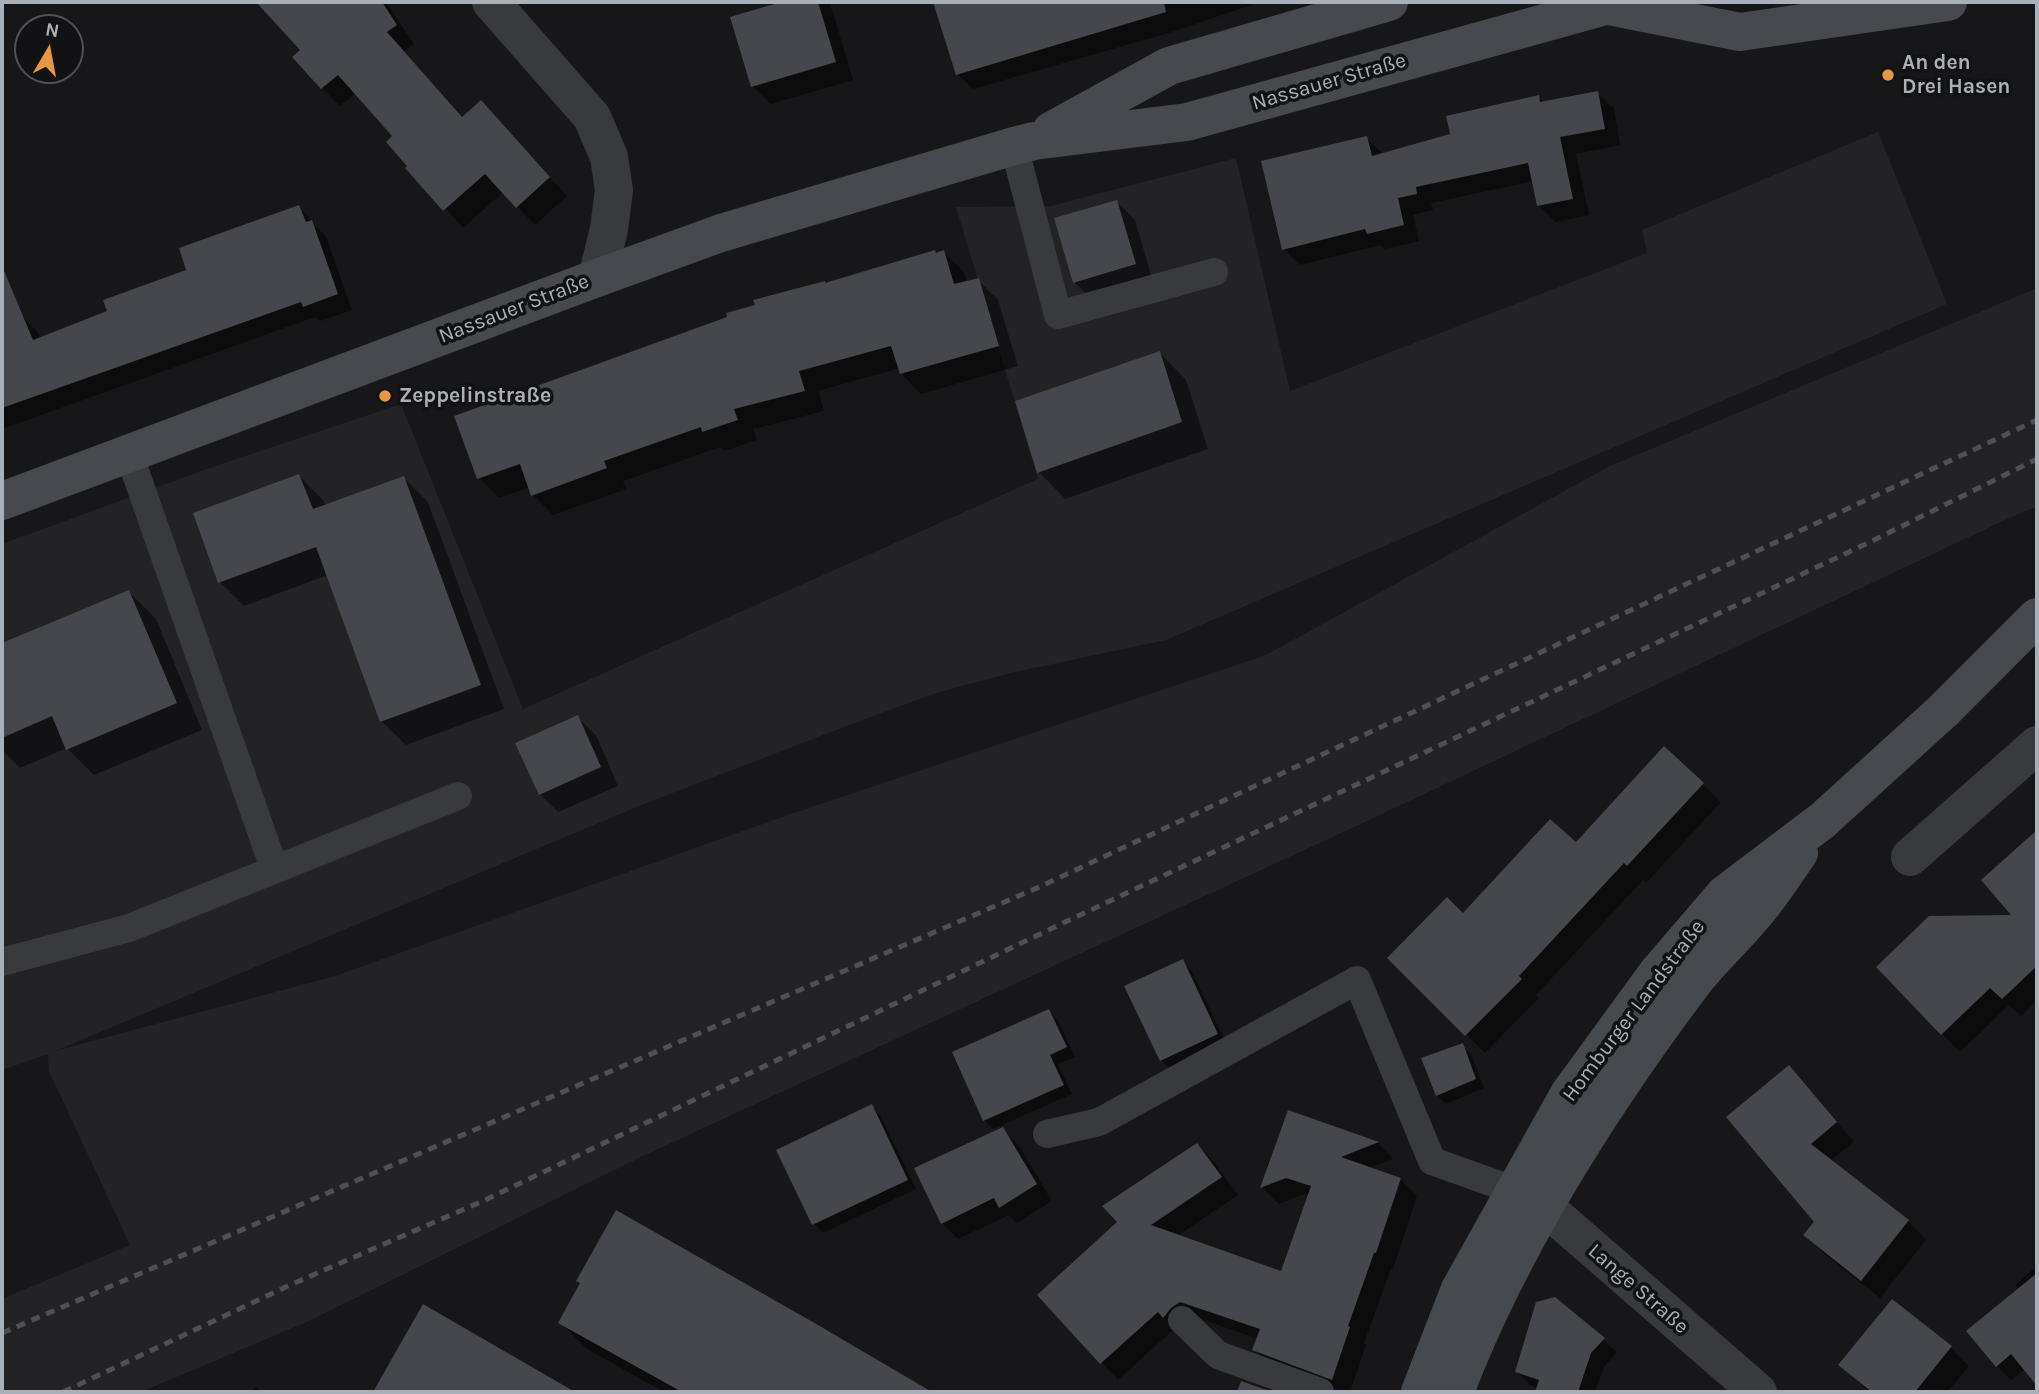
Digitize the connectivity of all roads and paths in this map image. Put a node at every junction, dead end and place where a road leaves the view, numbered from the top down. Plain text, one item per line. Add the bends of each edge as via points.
1 (491, 2) edge
2 (1387, 2) edge
3 (1948, 2) edge
4 (1612, 4) edge
5 (1024, 143) junction
6 (1214, 272) dead end
7 (597, 278) junction
8 (129, 454) junction
9 (2, 501) edge
10 (2037, 617) edge
11 (2037, 745) edge
12 (458, 796) dead end
13 (1910, 857) dead end
14 (274, 868) junction
15 (2, 962) edge
16 (1046, 1134) dead end
17 (1531, 1199) junction
18 (1182, 1320) dead end
19 (1320, 1392) edge
20 (1420, 1392) edge
21 (1455, 1392) edge
22 (1758, 1392) edge

1 - 7 street via 592,117 609,157 614,190
2 - 5 main road, Nassauer Straße via 1169,66
3 - 4 main road via 1741,32
4 - 5 main road, Nassauer Straße via 1187,122
5 - 6 lane via 1058,315
5 - 7 main road, Nassauer Straße via 721,233
7 - 8 main road, Nassauer Straße
8 - 9 main road, Nassauer Straße
8 - 14 lane
10 - 17 main road, Homburger Landstraße via 1943,711 1823,820 1724,895 1658,972 1569,1094
11 - 13 street
12 - 14 lane
14 - 15 lane via 129,928
16 - 17 lane via 1099,1122 1357,980 1432,1161
17 - 20 main road, Homburger Landstraße via 1460,1289
17 - 21 main road, Homburger Landstraße
17 - 22 street, Lange Straße
18 - 19 lane via 1218,1355

